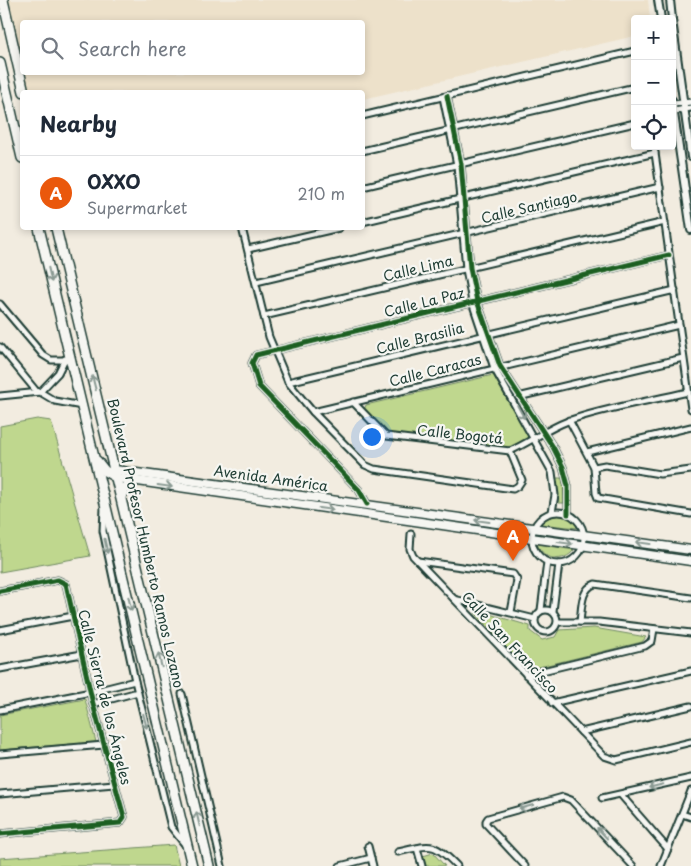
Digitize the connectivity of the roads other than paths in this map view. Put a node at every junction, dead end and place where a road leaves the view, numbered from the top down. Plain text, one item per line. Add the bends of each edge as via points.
1 (3, 0) edge
2 (658, 0) edge
3 (670, 0) edge
4 (660, 15) edge
5 (672, 15) edge
6 (676, 44) edge
7 (631, 52) edge
8 (0, 63) edge
9 (20, 74) edge
10 (20, 75) edge
11 (631, 88) edge
12 (24, 90) edge
13 (445, 96) junction
14 (691, 102) edge
15 (686, 107) edge
16 (365, 115) edge
17 (631, 124) edge
18 (676, 125) edge
19 (453, 129) junction
20 (20, 148) edge
21 (365, 150) edge
22 (655, 150) edge
23 (655, 153) junction
24 (691, 157) edge
25 (459, 164) junction
26 (365, 186) edge
27 (660, 187) junction
28 (463, 198) junction
29 (365, 221) edge
30 (665, 222) junction
31 (39, 230) edge
32 (56, 230) edge
33 (243, 230) edge
34 (331, 230) edge
35 (691, 230) edge
36 (465, 234) junction
37 (248, 250) junction
38 (669, 255) junction
39 (468, 268) junction
40 (256, 282) junction
41 (674, 290) junction
42 (474, 301) junction
43 (0, 304) edge
44 (264, 316) junction
45 (679, 325) junction
46 (485, 334) junction
47 (0, 347) edge
48 (68, 350) junction
49 (273, 351) junction
50 (683, 358) junction
51 (65, 360) junction
52 (500, 366) junction
53 (494, 368) junction
54 (288, 382) junction
55 (39, 392) junction
56 (688, 392) junction
57 (0, 396) edge
58 (519, 397) junction
59 (513, 399) junction
60 (353, 402) junction
61 (82, 406) junction
62 (691, 409) edge
63 (313, 412) junction
64 (569, 420) junction
65 (691, 427) edge
66 (543, 432) junction
67 (535, 438) junction
68 (510, 451) junction
69 (587, 452) junction
70 (94, 456) junction
71 (563, 466) junction
72 (594, 467) junction
73 (691, 470) edge
74 (552, 472) junction
75 (116, 474) junction
76 (135, 481) junction
77 (105, 497) junction
78 (121, 497) junction
79 (368, 504) junction
80 (379, 506) junction
81 (552, 512) junction
82 (568, 514) junction
83 (691, 514) edge
84 (378, 517) junction
85 (533, 528) junction
86 (411, 534) dead end
87 (584, 535) junction
88 (531, 538) junction
89 (582, 546) junction
90 (691, 550) edge
91 (418, 560) junction
92 (691, 561) edge
93 (547, 562) junction
94 (559, 564) junction
95 (546, 578) junction
96 (557, 579) junction
97 (0, 591) edge
98 (691, 598) edge
99 (454, 599) junction
100 (541, 610) junction
101 (553, 611) junction
102 (511, 612) junction
103 (73, 616) junction
104 (535, 619) junction
105 (558, 622) junction
106 (580, 622) junction
107 (0, 630) edge
108 (654, 630) junction
109 (691, 633) edge
110 (82, 654) junction
111 (0, 669) edge
112 (691, 671) edge
113 (526, 675) junction
114 (135, 681) junction
115 (91, 692) junction
116 (138, 692) junction
117 (182, 694) dead end
118 (552, 703) junction
119 (94, 704) junction
120 (691, 706) edge
121 (0, 710) edge
122 (581, 732) junction
123 (691, 742) edge
124 (104, 746) junction
125 (0, 754) edge
126 (691, 778) edge
127 (114, 784) junction
128 (691, 791) edge
129 (0, 794) edge
130 (621, 795) junction
131 (602, 798) dead end
132 (688, 805) edge
133 (682, 814) junction
134 (691, 817) edge
135 (0, 834) edge
136 (368, 846) dead end
137 (187, 847) junction
138 (417, 848) junction
139 (668, 849) junction
140 (398, 852) dead end
141 (371, 858) junction
142 (192, 866) edge
143 (209, 866) edge
144 (222, 866) edge
145 (340, 866) edge
146 (373, 866) edge
147 (422, 866) edge
148 (457, 866) edge
149 (525, 866) edge
150 (633, 866) edge
151 (661, 866) edge

1 - 9 main road
2 - 4 street
3 - 5 street
6 - 15 street
7 - 13 street
8 - 20 main road
10 - 12 main road
11 - 19 street
13 - 16 street
13 - 19 street
14 - 15 street
15 - 24 street
17 - 25 street
18 - 35 street
19 - 21 street
19 - 25 street
22 - 23 street
23 - 27 street
23 - 28 street
25 - 26 street
25 - 28 street
27 - 30 street
27 - 36 street, Calle Santiago
28 - 29 street
28 - 36 street
30 - 38 street
30 - 39 street, Calle Lima
31 -> 48 main road
75 -> 32 main road, Boulevard Profesor Humberto Ramos Lozano
33 - 37 street
34 - 37 street
36 - 39 street
36 - 40 street, Calle Santiago
37 - 40 street
38 - 41 street
38 - 42 street, Calle La Paz
39 - 42 street
39 - 44 street, Calle Lima
40 - 44 street
41 - 45 street
41 - 46 street, Calle Brasilia
42 - 46 street
42 - 49 street, Calle La Paz
43 - 51 street via 43,355 51,360
44 - 49 street
45 - 50 street
45 - 52 street, Calle Caracas
46 - 52 street
46 - 53 street
46 - 54 street, Calle Brasilia
47 - 55 street
48 - 51 street
48 - 61 main road
49 - 54 street
49 - 79 street, Calle La Paz via 260,353 252,361 258,386 359,490
50 - 56 street
50 - 58 street
51 - 55 street via 58,373
52 - 53 street, Calle Caracas
52 - 58 street
53 - 59 street
53 - 60 street, Calle Caracas
54 - 63 street
55 - 57 street
55 - 61 street via 55,401
56 - 62 street
56 - 64 street, Calle Bogotá
58 - 59 street
58 - 66 street
59 -> 67 street
60 - 63 street, Calle Caracas
60 - 68 street, Calle Bogotá via 386,436
61 - 70 main road
63 - 68 street via 361,462 374,469 512,489 522,480
64 - 66 street, Calle Bogotá
64 - 69 street
65 - 69 street
66 - 67 street, Calle Bogotá
66 - 71 street
67 - 68 street, Calle Bogotá
67 - 74 street
69 - 72 street
70 - 75 main road via 105,470
70 - 77 main road
71 - 74 street
71 - 82 street via 568,486
72 - 73 street via 605,465 660,474
72 - 83 street via 598,498
74 - 81 street via 555,495
75 - 76 main road, Avenida América
75 - 78 main road, Boulevard Profesor Humberto Ramos Lozano
75 - 79 main road, Avenida América
76 - 78 main road via 125,487
76 -> 84 main road, Avenida América
77 -> 114 street via 102,531
77 -> 137 main road
143 -> 78 main road, Boulevard Profesor Humberto Ramos Lozano
79 - 80 main road, Avenida América
80 - 84 main road
85 -> 80 main road, Avenida América
81 - 82 street
81 - 85 street via 540,518
82 - 87 street via 579,522
84 - 88 main road, Avenida América
85 - 87 main road, Avenida América
85 - 88 street
86 - 91 street, Calle San Francisco via 410,552
87 - 89 street
90 -> 87 main road, Avenida América
88 -> 89 main road, Avenida América
88 - 93 street via 533,548
89 - 92 main road, Avenida América
89 - 94 street via 574,558
91 - 99 street, Calle San Francisco
91 - 102 street via 513,574 517,580
93 - 94 street
93 - 95 street
94 - 96 street
95 - 96 street
95 - 100 street
96 - 101 street
97 - 103 street, Calle Sierra de los Ángeles via 58,580 66,584
98 - 106 street via 595,584 584,594
99 - 102 street
99 - 113 street, Calle San Francisco
100 - 101 street
100 - 104 street
101 - 105 street
102 - 104 street
103 - 107 street
103 - 110 street, Calle Sierra de los Ángeles
104 - 105 street via 539,630 546,632 554,629
105 - 106 street
106 - 108 street
108 - 109 street
108 - 113 street via 652,641 645,646
110 - 111 street
110 - 115 street, Calle Sierra de los Ángeles
112 - 118 street
113 - 118 street, Calle San Francisco
114 - 115 street
114 - 116 street
115 - 119 street, Calle Sierra de los Ángeles
115 - 121 street
116 - 119 street
116 -> 137 street via 171,827
117 - 144 street
118 - 122 street, Calle San Francisco
119 - 124 street, Calle Sierra de los Ángeles
120 - 122 street
122 - 123 street, Calle San Francisco via 608,758 616,760
124 - 125 street
124 - 127 street, Calle Sierra de los Ángeles
126 -> 130 street
127 - 129 street
127 - 135 street, Calle Sierra de los Ángeles via 124,817 120,823
128 - 132 street
130 - 131 street
130 - 139 street
132 - 133 street
133 - 134 street
133 - 139 street
136 - 141 street
137 - 142 main road
138 - 140 street
138 - 147 street
138 - 148 street via 437,847
139 - 151 street
141 - 145 street
141 - 146 street
150 -> 149 street via 571,800 563,797 488,818 486,824

